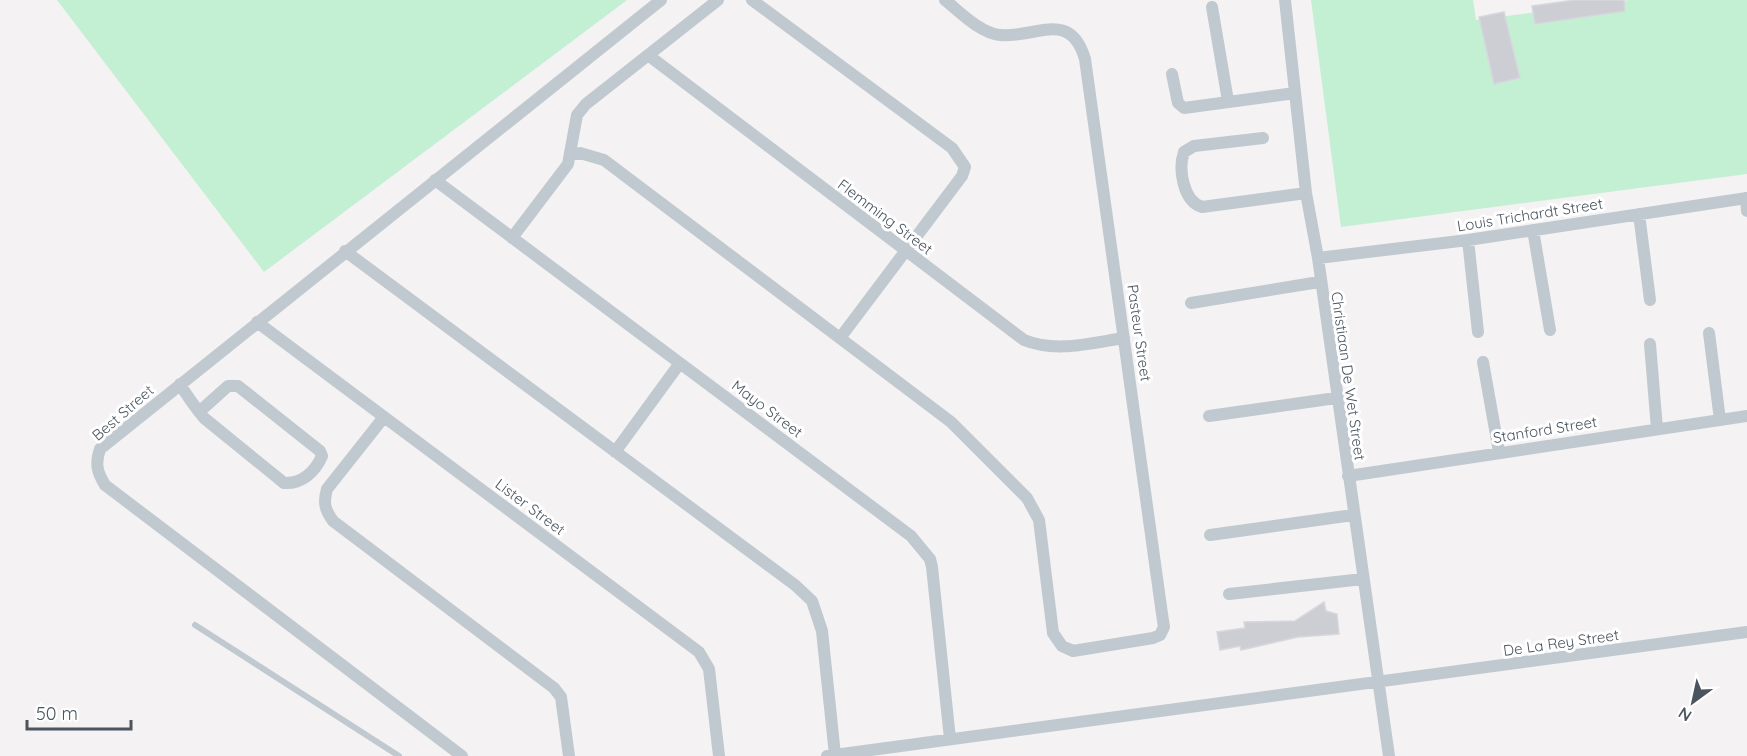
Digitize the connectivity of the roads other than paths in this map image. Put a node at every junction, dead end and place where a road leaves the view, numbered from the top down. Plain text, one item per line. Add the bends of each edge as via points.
1 (661, 0) edge
2 (718, 0) edge
3 (752, 0) edge
4 (945, 0) edge
5 (1285, 0) edge
6 (1212, 7) dead end
7 (648, 55) junction
8 (1172, 74) dead end
9 (1295, 93) junction
10 (1228, 101) junction
11 (1263, 138) dead end
12 (571, 155) junction
13 (435, 180) junction
14 (1306, 193) junction
15 (1747, 202) edge
16 (1639, 214) junction
17 (1533, 230) junction
18 (512, 238) junction
19 (1468, 240) junction
20 (345, 251) junction
21 (905, 251) junction
22 (1318, 258) junction
23 (1319, 282) junction
24 (1650, 300) dead end
25 (1191, 303) dead end
26 (257, 322) junction
27 (1550, 330) dead end
28 (1478, 332) dead end
29 (1709, 333) dead end
30 (840, 338) junction
31 (1124, 338) junction
32 (1650, 344) dead end
33 (1483, 362) dead end
34 (680, 363) junction
35 (180, 384) junction
36 (1336, 398) junction
37 (199, 412) junction
38 (1209, 416) dead end
39 (1747, 416) edge
40 (384, 417) junction
41 (1720, 420) junction
42 (1657, 429) junction
43 (615, 452) junction
44 (1499, 452) junction
45 (1348, 476) junction
46 (1353, 515) junction
47 (1210, 535) dead end
48 (1363, 579) junction
49 (1229, 594) dead end
50 (195, 626) dead end
51 (1747, 632) edge
52 (1379, 680) junction
53 (950, 739) junction
54 (831, 755) edge
55 (399, 756) edge
56 (462, 756) edge
57 (569, 756) edge
58 (719, 756) edge
59 (1389, 756) edge

1 - 13 street, Best Street
2 - 7 street
3 - 21 street via 961,158 965,167 962,176
4 - 31 street, Pasteur Street via 985,31 999,35 1056,29 1075,37 1085,59
5 - 9 street, Christiaan De Wet Street
6 - 10 street
7 - 12 street via 577,115
7 - 21 street, Flemming Street
8 - 10 street via 1178,103 1184,108
9 - 10 street
9 - 14 street, Christiaan De Wet Street
11 - 14 street via 1194,146 1184,152 1187,194 1202,207
12 - 18 street
12 - 30 street via 580,153 603,160
13 - 18 street, Mayo Street
13 - 20 street, Best Street
14 - 22 street, Christiaan De Wet Street
15 - 16 street, Louis Trichardt Street
16 - 17 street, Louis Trichardt Street
16 - 24 street
17 - 19 street, Louis Trichardt Street
17 - 27 street
18 - 34 street, Mayo Street
19 - 22 street, Louis Trichardt Street
19 - 28 street
20 - 26 street, Best Street
20 - 43 street
21 - 30 street
21 - 31 street, Flemming Street via 1024,340 1060,347
22 - 23 street, Christiaan De Wet Street
23 - 25 street
23 - 36 street, Christiaan De Wet Street
26 - 35 street, Best Street
26 - 40 street, Lister Street
29 - 41 street
30 - 31 street, Pasteur Street via 951,422 1033,505 1040,520 1053,633 1062,646 1073,651 1141,641 1160,635 1164,627
32 - 42 street
33 - 44 street
34 - 43 street
34 - 53 street, Mayo Street via 922,548 932,567
35 - 37 street
35 - 56 street, Best Street via 100,449 96,462 105,485
36 - 38 street
36 - 45 street, Christiaan De Wet Street
37 - 37 street via 284,483 304,480 322,456 238,386 228,386
39 - 41 street, Stanford Street
40 - 57 street via 327,489 325,511 333,521 554,688 561,697
40 - 58 street, Lister Street via 699,652 709,669
41 - 42 street, Stanford Street
42 - 44 street, Stanford Street
43 - 54 street via 812,601 822,631
44 - 45 street, Stanford Street
45 - 46 street, Christiaan De Wet Street
46 - 47 street
46 - 48 street, Christiaan De Wet Street
48 - 49 street
48 - 52 street, Christiaan De Wet Street
50 - 55 lane
51 - 52 street, De La Rey Street
52 - 53 street, De La Rey Street
52 - 59 street, Christiaan De Wet Street
53 - 54 street, De La Rey Street

